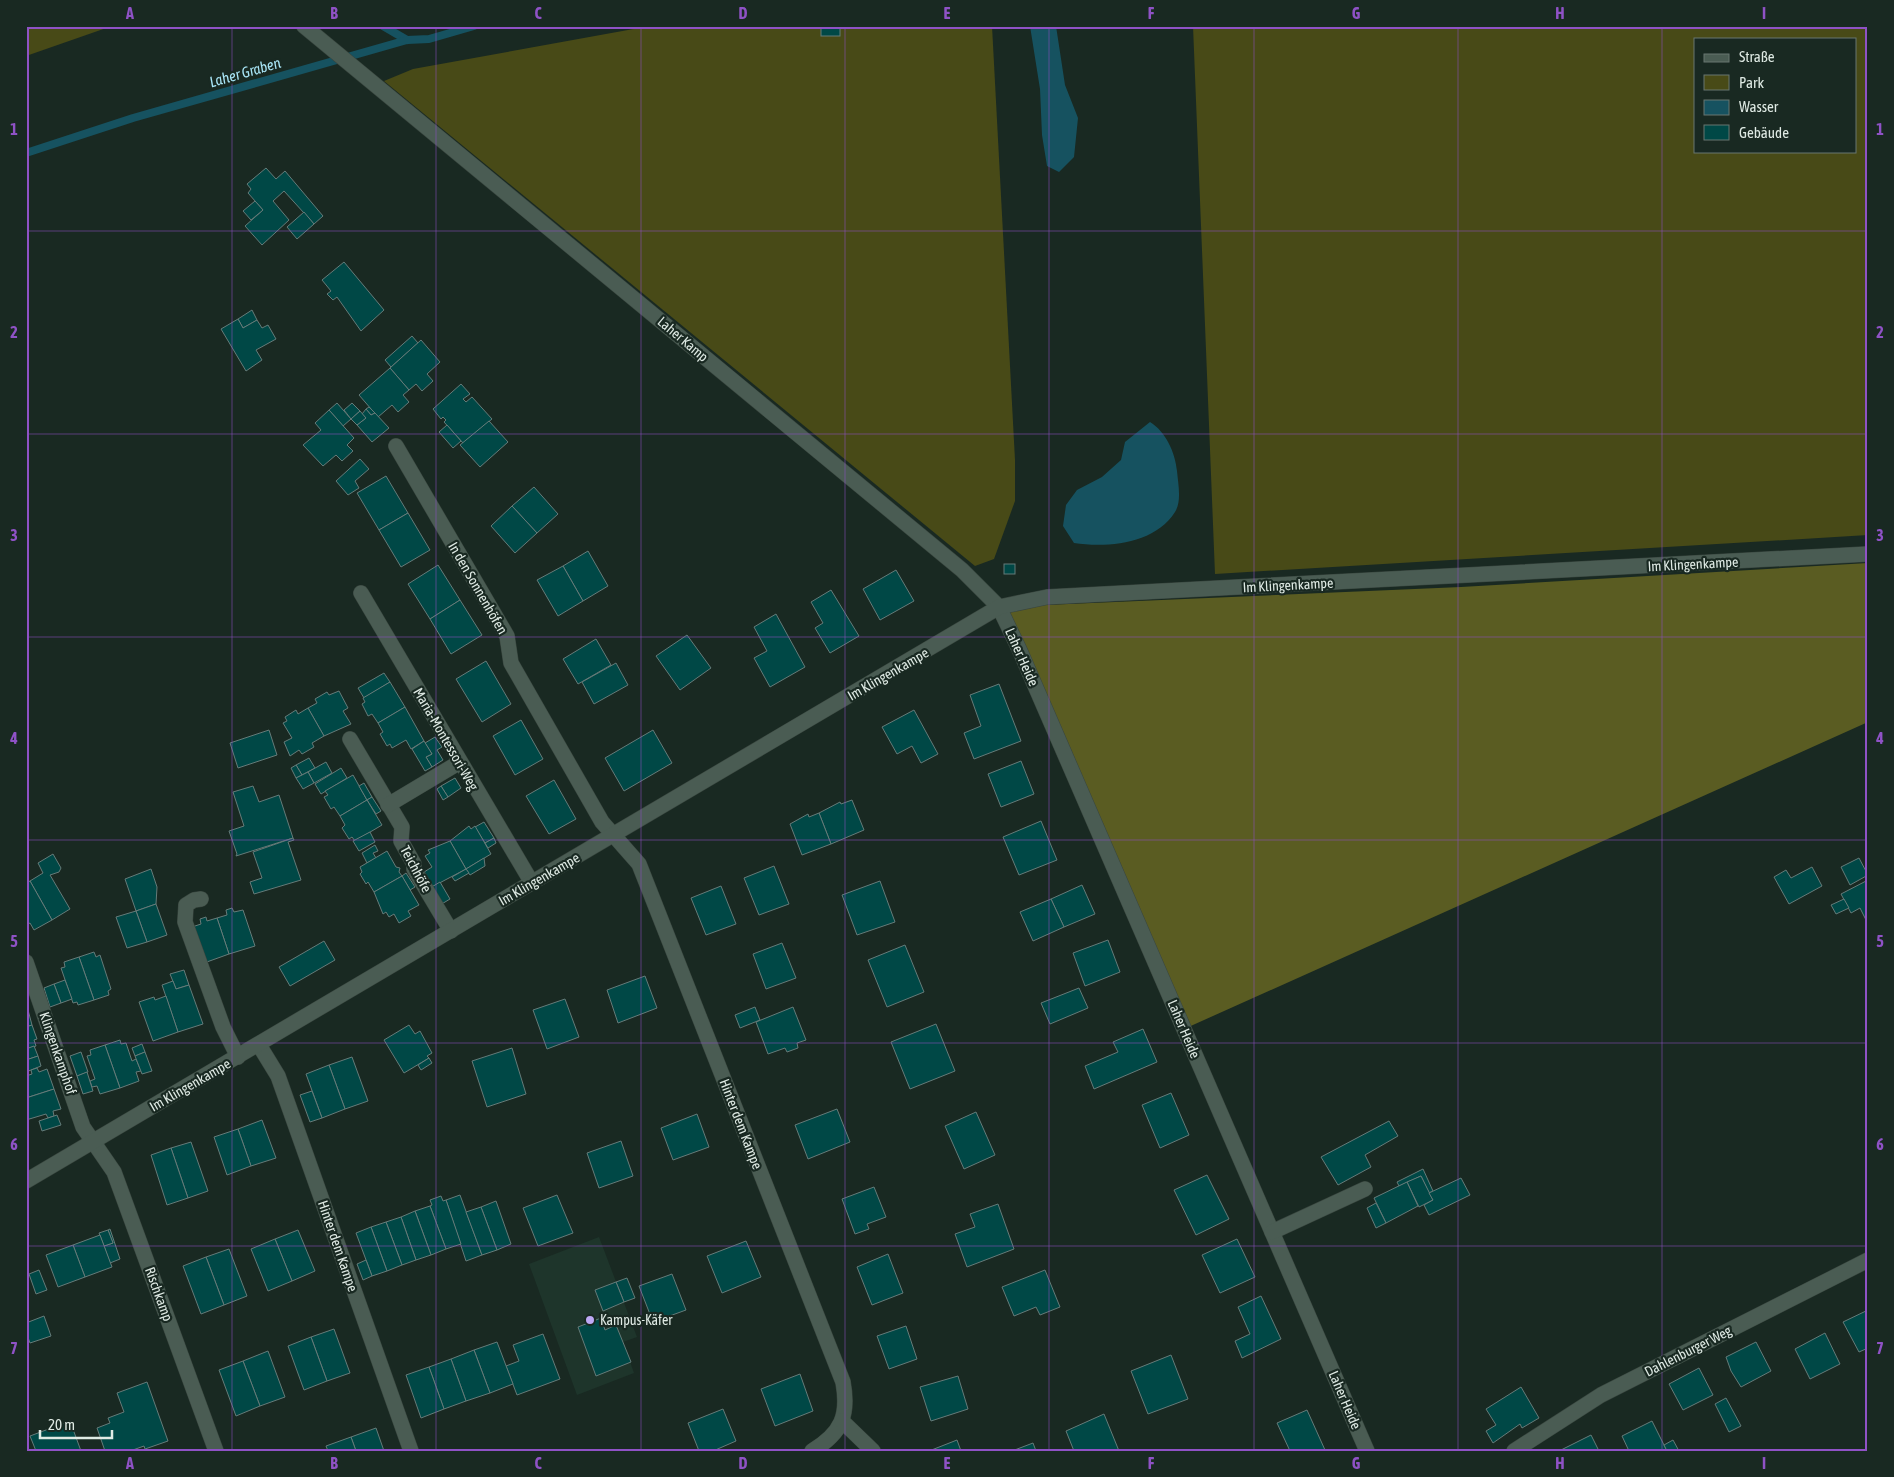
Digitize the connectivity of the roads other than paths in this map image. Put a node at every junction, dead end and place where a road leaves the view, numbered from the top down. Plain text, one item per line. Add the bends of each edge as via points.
1 (304, 26) edge
2 (396, 446) dead end
3 (1868, 554) edge
4 (361, 593) dead end
5 (999, 608) junction
6 (350, 739) dead end
7 (460, 762) junction
8 (388, 805) junction
9 (615, 836) junction
10 (532, 884) junction
11 (201, 899) dead end
12 (451, 931) junction
13 (26, 962) edge
14 (260, 1045) junction
15 (238, 1058) junction
16 (94, 1141) junction
17 (26, 1181) edge
18 (1366, 1189) dead end
19 (1272, 1232) junction
20 (1868, 1260) edge
21 (842, 1421) junction
22 (216, 1451) edge
23 (411, 1451) edge
24 (812, 1451) edge
25 (873, 1451) edge
26 (1366, 1451) edge
27 (1514, 1451) edge

1 - 5 street, Laher Kamp via 962,570
2 - 9 street, In den Sonnenhöfen via 507,636 511,663 602,822
3 - 5 street, Im Klingenkampe via 1047,597
4 - 7 street, Maria-Montessori-Weg
5 - 9 street, Im Klingenkampe
5 - 19 street, Laher Heide
6 - 8 street, Teichhöfe
7 - 8 street
7 - 10 street, Maria-Montessori-Weg
8 - 12 street, Teichhöfe via 402,828 401,841 414,869
9 - 10 street, Im Klingenkampe
9 - 21 street, Hinter dem Kampe via 639,864 827,1340 846,1396
10 - 12 street, Im Klingenkampe
11 - 15 street via 186,905 185,922 222,1027
12 - 14 street, Im Klingenkampe
13 - 16 street, Klingenkamphof via 83,1127
14 - 15 street, Im Klingenkampe
14 - 23 street, Hinter dem Kampe via 278,1076
15 - 16 street, Im Klingenkampe
16 - 17 street, Im Klingenkampe
16 - 22 street, Rischkamp via 114,1172
18 - 19 street
19 - 26 street, Laher Heide
20 - 27 street, Dahlenburger Weg via 1601,1395
21 - 24 street, Hinter dem Kampe via 832,1436
21 - 25 street

